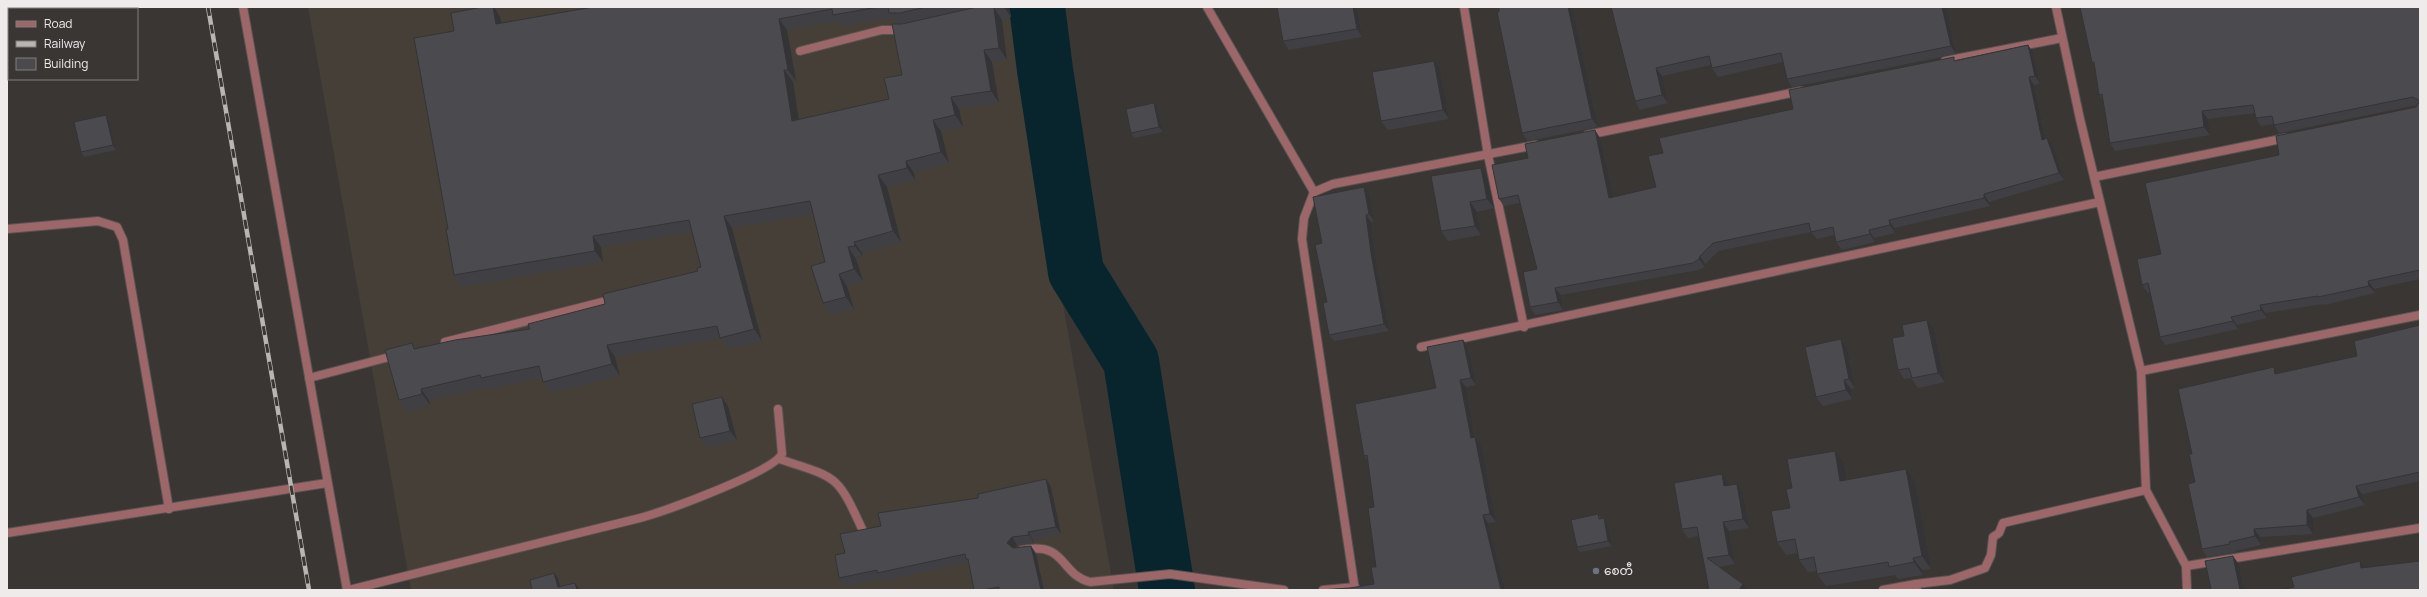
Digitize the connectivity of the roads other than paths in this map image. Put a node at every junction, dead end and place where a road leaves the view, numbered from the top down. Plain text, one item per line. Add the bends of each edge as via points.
1 (242, 7) edge
2 (1208, 7) edge
3 (1464, 7) edge
4 (2056, 7) edge
5 (909, 30) edge
6 (2062, 38) junction
7 (800, 51) dead end
8 (1938, 63) edge
9 (1814, 88) edge
10 (1581, 136) edge
11 (2296, 136) edge
12 (1542, 144) edge
13 (1488, 155) junction
14 (2094, 177) junction
15 (1314, 192) junction
16 (2100, 202) junction
17 (7, 229) edge
18 (622, 296) edge
19 (2420, 315) edge
20 (1524, 327) junction
21 (439, 344) edge
22 (1421, 347) dead end
23 (408, 352) edge
24 (2141, 371) junction
25 (309, 378) junction
26 (778, 409) dead end
27 (779, 458) junction
28 (327, 484) junction
29 (2146, 490) junction
30 (169, 509) junction
31 (2420, 528) edge
32 (863, 531) edge
33 (7, 533) edge
34 (1018, 550) edge
35 (2186, 566) junction
36 (1916, 587) edge
37 (1355, 589) edge
38 (348, 590) edge
39 (1284, 590) edge
40 (1323, 590) edge
41 (1883, 590) edge
42 (2187, 590) edge

1 - 25 street
2 - 15 street
3 - 13 street
4 - 6 street
5 - 7 street via 882,30
6 - 8 street
6 - 14 street
9 - 10 street
11 - 14 street
12 - 13 street
13 - 15 street via 1333,184
13 - 20 street
14 - 16 street
15 - 37 street via 1304,218 1302,239
16 - 20 street
16 - 24 street
17 - 30 street via 98,221 117,227 123,240
18 - 21 street
19 - 24 street
20 - 22 street
23 - 25 street
24 - 29 street
25 - 28 street
26 - 27 street via 782,441 782,454
27 - 32 street via 827,474 836,480 846,493
27 - 38 street via 750,475 655,514
28 - 30 street
28 - 38 street
29 - 35 street
29 - 36 street via 2003,523 1999,533 1993,537 1991,555 1985,568 1950,580
30 - 33 street
31 - 35 street
34 - 39 street via 1044,548 1059,556 1080,580 1090,582 1170,574
35 - 42 street
36 - 41 street
37 - 40 street

